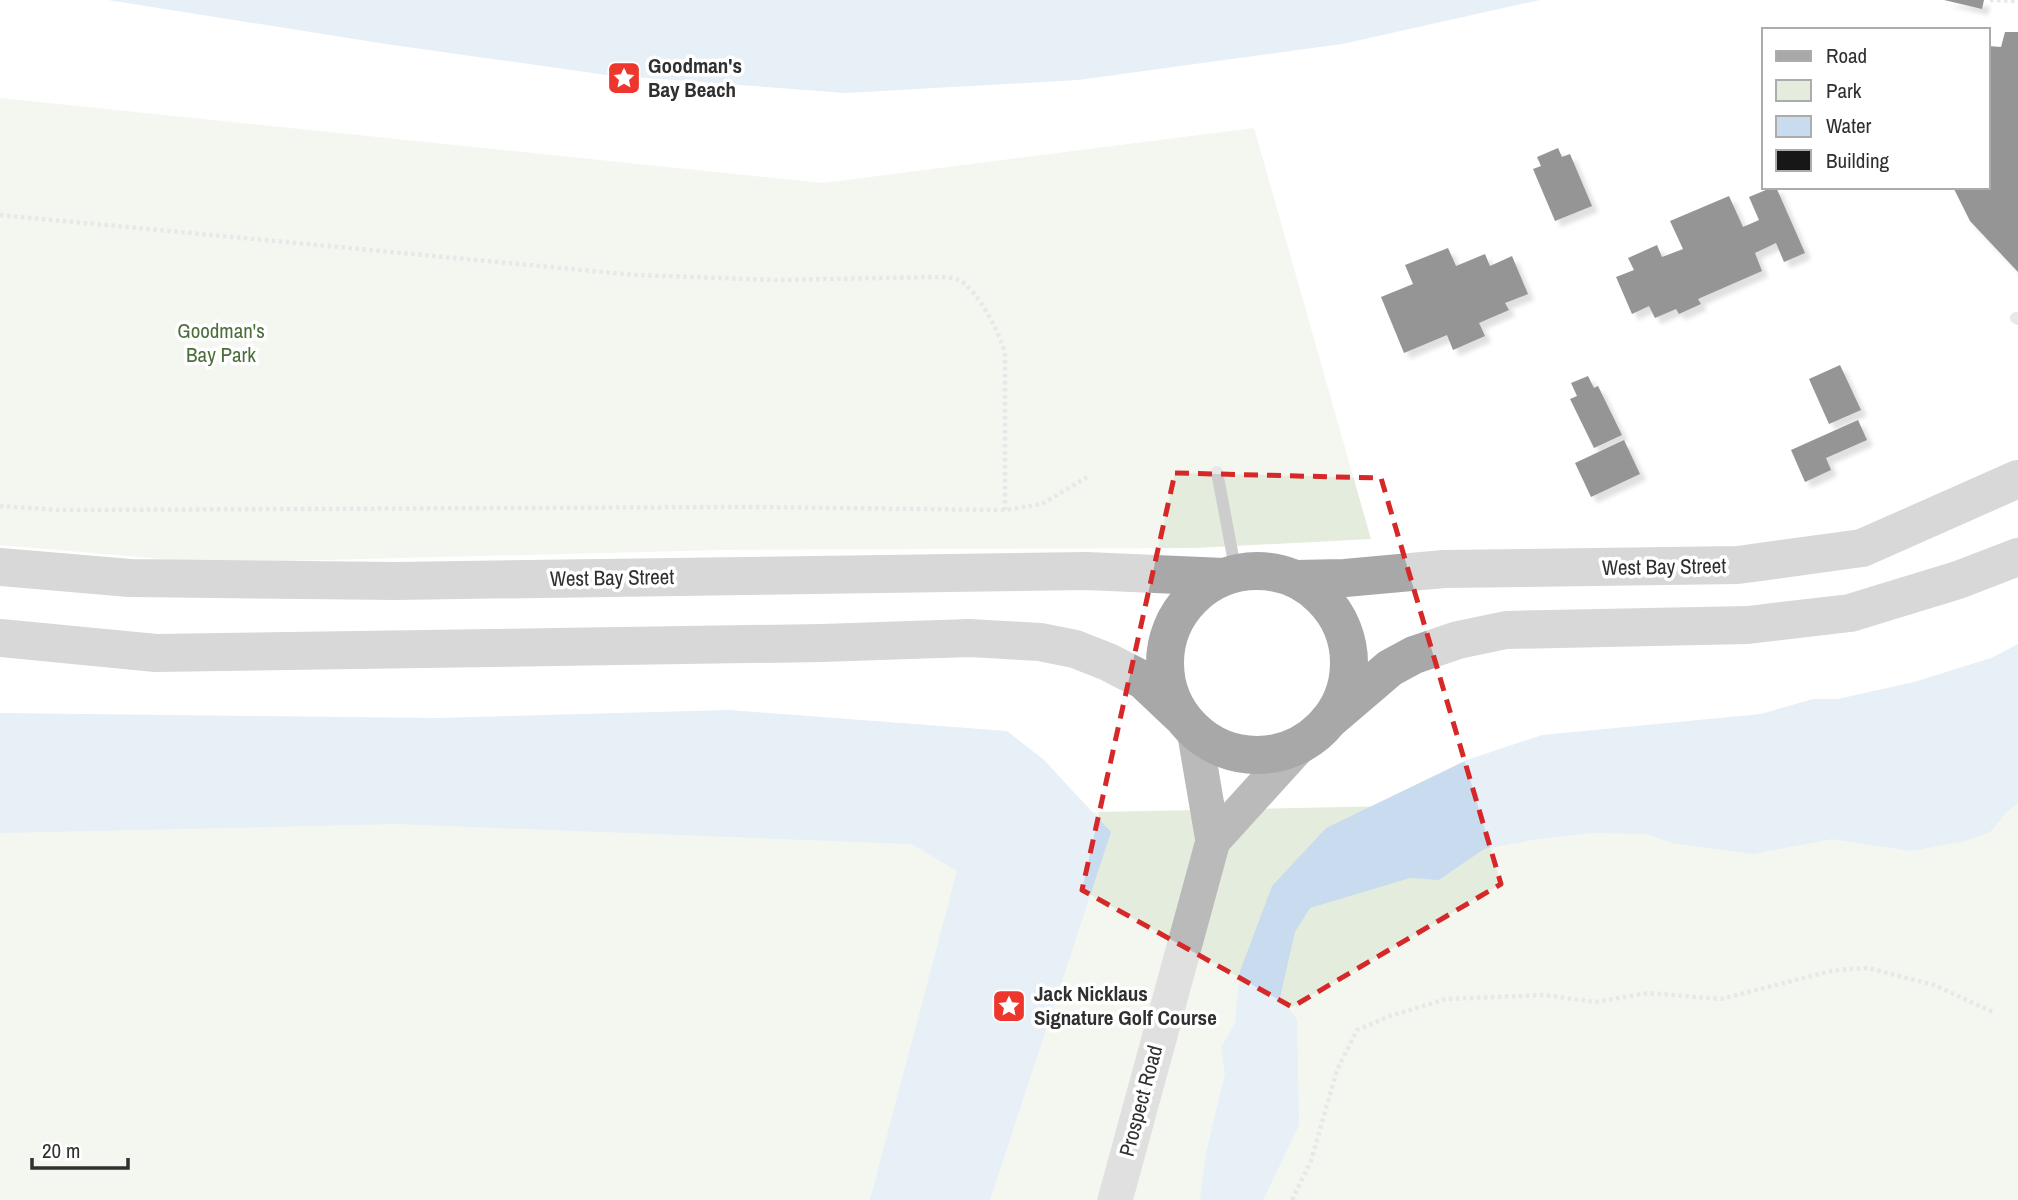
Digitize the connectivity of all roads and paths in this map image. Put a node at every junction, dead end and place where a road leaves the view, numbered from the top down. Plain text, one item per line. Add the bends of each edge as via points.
1 (1990, 0) edge
2 (2018, 1) edge
3 (0, 215) edge
4 (1217, 471) dead end
5 (1087, 477) dead end
6 (2018, 479) edge
7 (0, 506) edge
8 (1005, 510) junction
9 (2018, 557) edge
10 (0, 567) edge
11 (1230, 575) junction
12 (1295, 579) junction
13 (0, 638) edge
14 (1188, 723) junction
15 (1315, 732) junction
16 (1213, 841) junction
17 (1993, 1012) dead end
18 (1115, 1200) edge
19 (1292, 1200) edge

1 - 2 path
3 - 8 path via 635,275 958,280 971,289 1003,342
4 - 11 lane
5 - 8 path via 1042,505
6 - 12 main road, West Bay Street via 1862,548 1834,552 1738,565 1444,569
7 - 8 path via 59,510
9 - 15 main road via 1850,612 1748,625 1506,629 1458,640 1390,668
10 - 11 main road, West Bay Street via 130,579 396,581 1086,571
11 - 12 main road via 1272,572
11 - 14 main road via 1196,593 1181,610 1166,648 1170,695
12 - 15 main road via 1329,606 1346,640 1349,672 1345,690
13 - 14 main road via 156,653 969,638 1040,642 1075,649 1143,680
14 - 15 main road via 1211,742 1240,753 1281,752
14 - 16 street, Prospect Road
15 - 16 street, Prospect Road
16 - 18 street, Prospect Road
17 - 19 path via 1934,985 1868,968 1835,970 1721,999 1648,993 1595,1002 1545,995 1446,999 1357,1030 1337,1070 1311,1161

